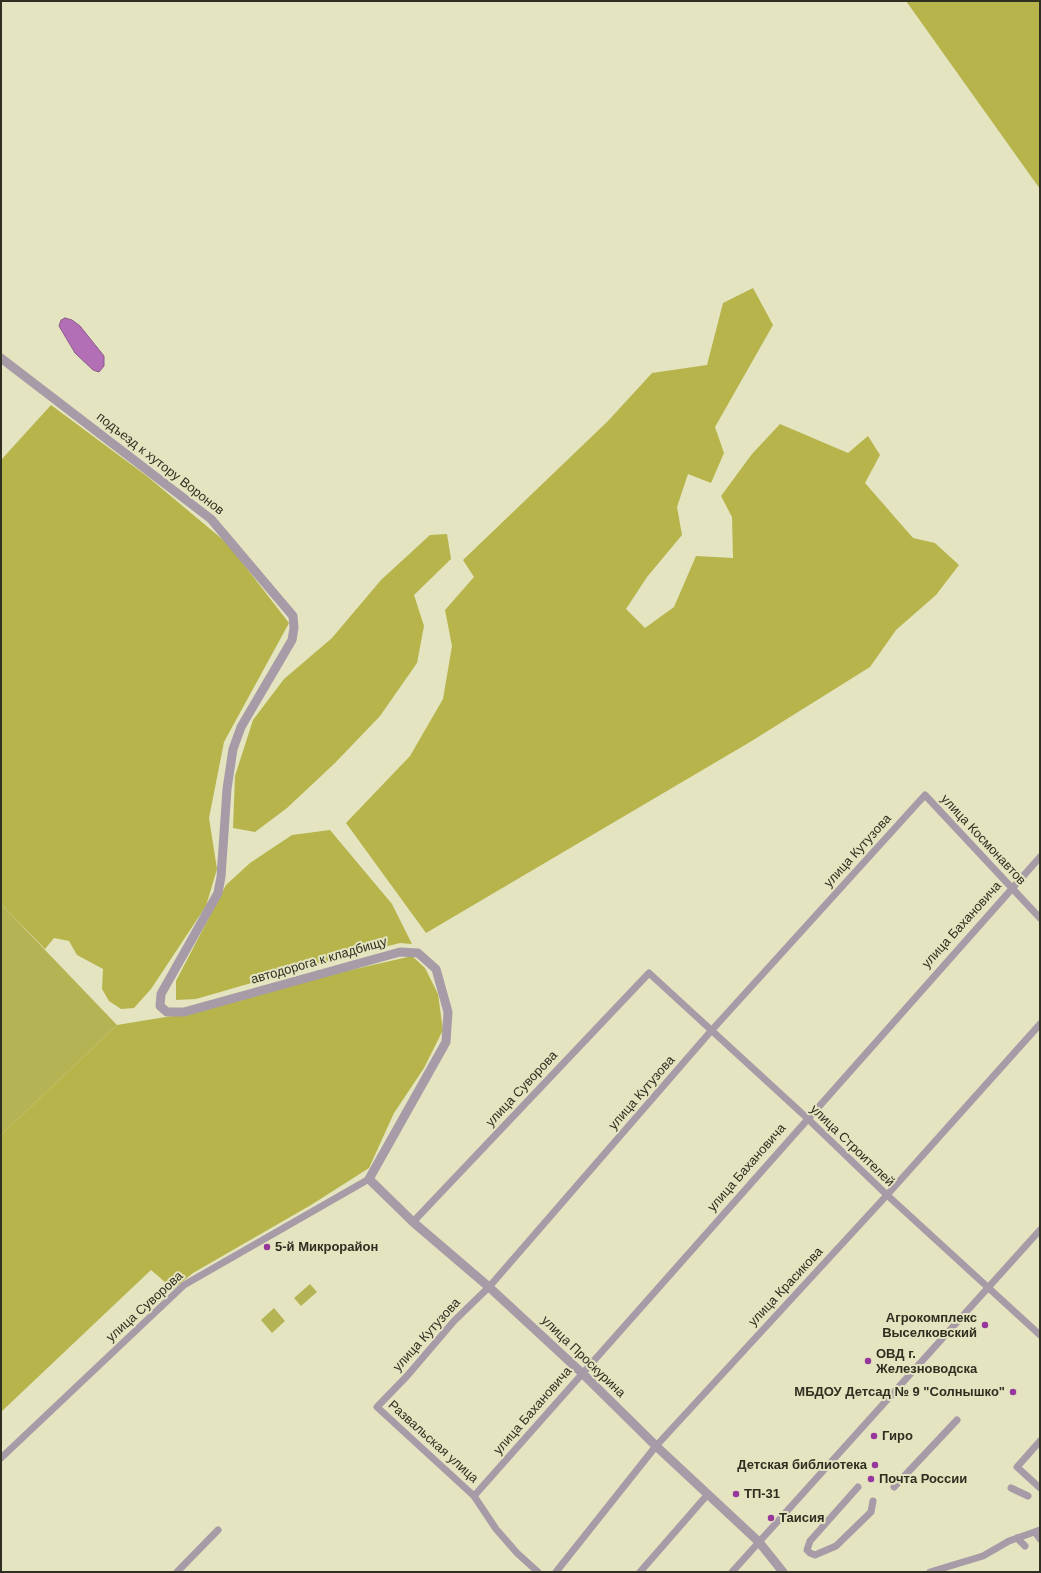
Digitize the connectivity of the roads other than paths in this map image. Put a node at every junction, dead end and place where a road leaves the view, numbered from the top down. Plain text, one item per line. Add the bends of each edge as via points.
1 (1, 358) edge
2 (925, 795) joint
3 (1040, 857) edge
4 (1011, 888) junction
5 (1040, 918) edge
6 (649, 973) joint
7 (160, 1006) joint
8 (1040, 1024) edge
9 (711, 1031) junction
10 (807, 1118) junction
11 (369, 1179) junction
12 (887, 1195) junction
13 (413, 1222) junction
14 (1040, 1230) edge
15 (489, 1287) junction
16 (988, 1288) junction
17 (1040, 1335) edge
18 (582, 1373) junction
19 (377, 1407) joint
20 (953, 1420) dead end
21 (1040, 1442) edge
22 (656, 1446) junction
23 (1, 1458) edge
24 (895, 1484) dead end
25 (858, 1487) dead end
26 (1011, 1488) dead end
27 (1040, 1488) edge
28 (708, 1494) junction
29 (474, 1496) junction
30 (1028, 1496) dead end
31 (873, 1501) dead end
32 (218, 1530) dead end
33 (1037, 1531) edge
34 (1017, 1538) junction
35 (1040, 1539) edge
36 (759, 1542) junction
37 (1024, 1546) dead end
38 (177, 1572) edge
39 (538, 1572) edge
40 (556, 1572) edge
41 (640, 1572) edge
42 (732, 1572) edge
43 (784, 1572) edge
44 (930, 1572) edge

1 - 7 street, подъезд к хутору Воронов via 211,519 293,616 292,640 241,727 233,749 218,892 161,994
2 - 4 street, улица Космонавтов
2 - 9 street, улица Кутузова
3 - 4 street, улица Бахановича
4 - 5 street, улица Космонавтов
4 - 10 street, улица Бахановича
6 - 9 street, улица Строителей
6 - 13 street, улица Суворова
7 - 11 street, автодорога к кладбищу via 167,1012 184,1012 400,952 418,953 436,969 448,1012 446,1042
8 - 12 street, улица Красикова
9 - 10 street, улица Строителей
9 - 15 street, улица Кутузова
10 - 12 street, улица Строителей
10 - 18 street, улица Бахановича
11 - 13 street, улица Проскурина
11 - 23 street, улица Суворова via 184,1285
12 - 16 street, улица Строителей
12 - 22 street, улица Красикова
13 - 15 street, улица Проскурина
14 - 16 street
15 - 18 street, улица Проскурина
15 - 19 street, улица Кутузова via 454,1321
16 - 17 street, улица Строителей
16 - 36 street
18 - 22 street, улица Проскурина
18 - 29 street, улица Бахановича
19 - 29 street, Развальская улица
20 - 24 street
21 - 27 street via 1017,1467
22 - 28 street, улица Проскурина
22 - 40 street, улица Красикова
25 - 31 street via 810,1541 807,1550 810,1553 815,1555 836,1546 871,1512
26 - 30 street
28 - 36 street, улица Проскурина
28 - 41 street
29 - 39 street, Развальская улица via 496,1529
32 - 38 street
33 - 34 street
33 - 35 street
34 - 37 street
34 - 44 street via 1005,1547 983,1556
36 - 42 street
36 - 43 street, улица Проскурина

